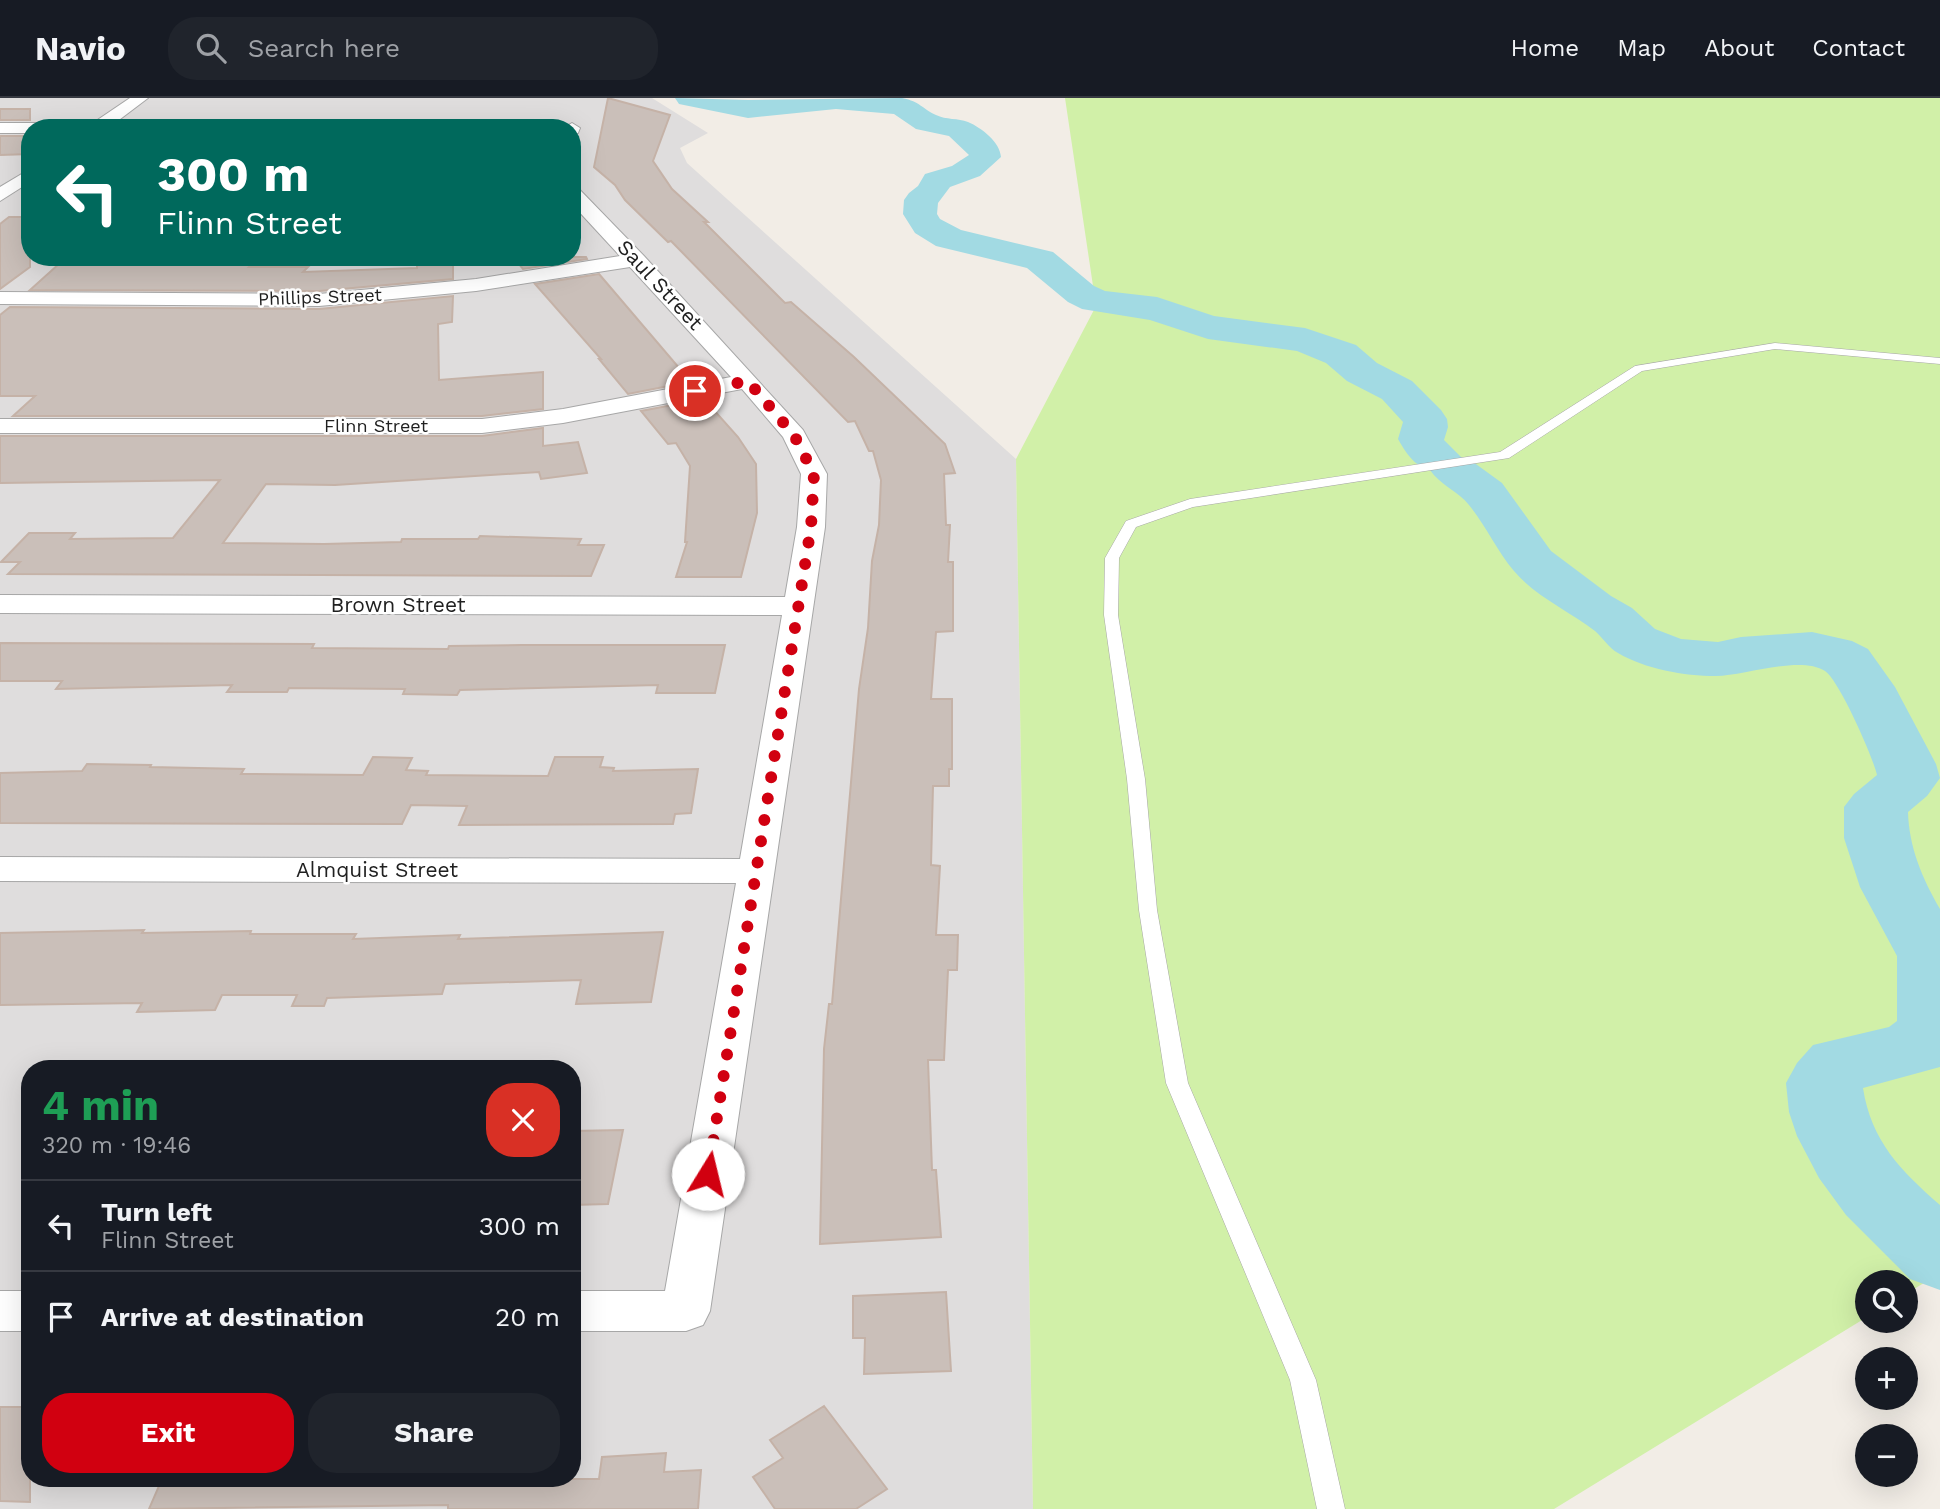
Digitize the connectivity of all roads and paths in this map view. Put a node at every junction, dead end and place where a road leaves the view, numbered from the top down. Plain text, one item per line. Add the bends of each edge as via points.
1 (140, 98) edge
2 (110, 119) edge
3 (0, 128) edge
4 (21, 128) edge
5 (21, 180) edge
6 (0, 195) edge
7 (0, 201) edge
8 (20, 201) dead end
9 (581, 202) edge
10 (636, 260) junction
11 (0, 298) edge
12 (1940, 361) edge
13 (748, 381) junction
14 (0, 426) edge
15 (0, 604) edge
16 (796, 606) junction
17 (0, 869) edge
18 (754, 871) junction
19 (0, 1311) edge
20 (21, 1311) edge
21 (581, 1311) edge
22 (1331, 1509) edge

1 - 2 street
3 - 4 street
5 - 6 street
7 - 8 street
9 - 10 street, Saul Street
10 - 11 street, Phillips Street via 477,285 319,300
10 - 13 street, Saul Street
12 - 22 lane via 1775,346 1639,368 1504,454 1190,503 1131,524 1112,558 1111,615 1136,779 1148,910 1177,1083 1303,1380
13 - 14 street, Flinn Street via 482,426
13 - 16 street, Saul Street via 794,435 814,474 811,527
15 - 16 street, Brown Street
16 - 18 street, Saul Street
17 - 18 street, Almquist Street
18 - 21 street, Saul Street via 686,1311
19 - 20 street

